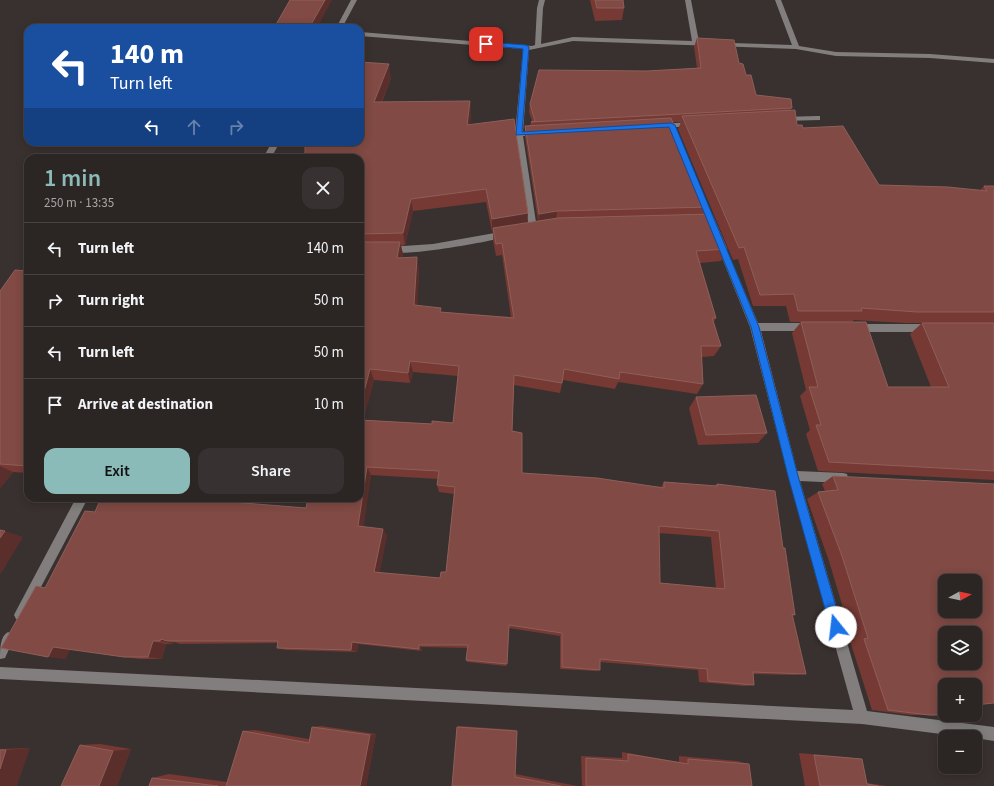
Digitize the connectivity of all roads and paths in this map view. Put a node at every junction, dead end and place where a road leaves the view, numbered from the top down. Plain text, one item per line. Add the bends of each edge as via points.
1 (354, 0) edge
2 (542, 0) edge
3 (688, 0) edge
4 (778, 0) edge
5 (340, 24) edge
6 (364, 34) edge
7 (696, 44) junction
8 (538, 46) junction
9 (526, 47) junction
10 (796, 47) junction
11 (994, 61) edge
12 (816, 118) dead end
13 (773, 120) edge
14 (700, 124) edge
15 (648, 127) edge
16 (549, 132) edge
17 (518, 134) junction
18 (534, 229) edge
19 (511, 233) edge
20 (717, 236) edge
21 (378, 250) edge
22 (755, 327) junction
23 (819, 327) edge
24 (843, 328) edge
25 (938, 328) edge
26 (793, 476) junction
27 (855, 479) edge
28 (80, 502) edge
29 (0, 653) edge
30 (0, 673) edge
31 (862, 717) junction
32 (994, 734) edge

1 - 5 street
2 - 8 street
3 - 7 street
4 - 10 street
6 - 9 street
7 - 8 street via 573,39
7 - 10 street
8 - 9 street
9 - 17 street
10 - 11 street via 836,54 930,56
12 - 13 street
14 - 15 street via 673,129
16 - 17 street
17 - 18 street
19 - 21 street via 437,246
20 - 22 street
22 - 23 street
22 - 26 street
24 - 25 street
26 - 27 street
26 - 31 street
28 - 29 street
30 - 31 street
31 - 32 street

